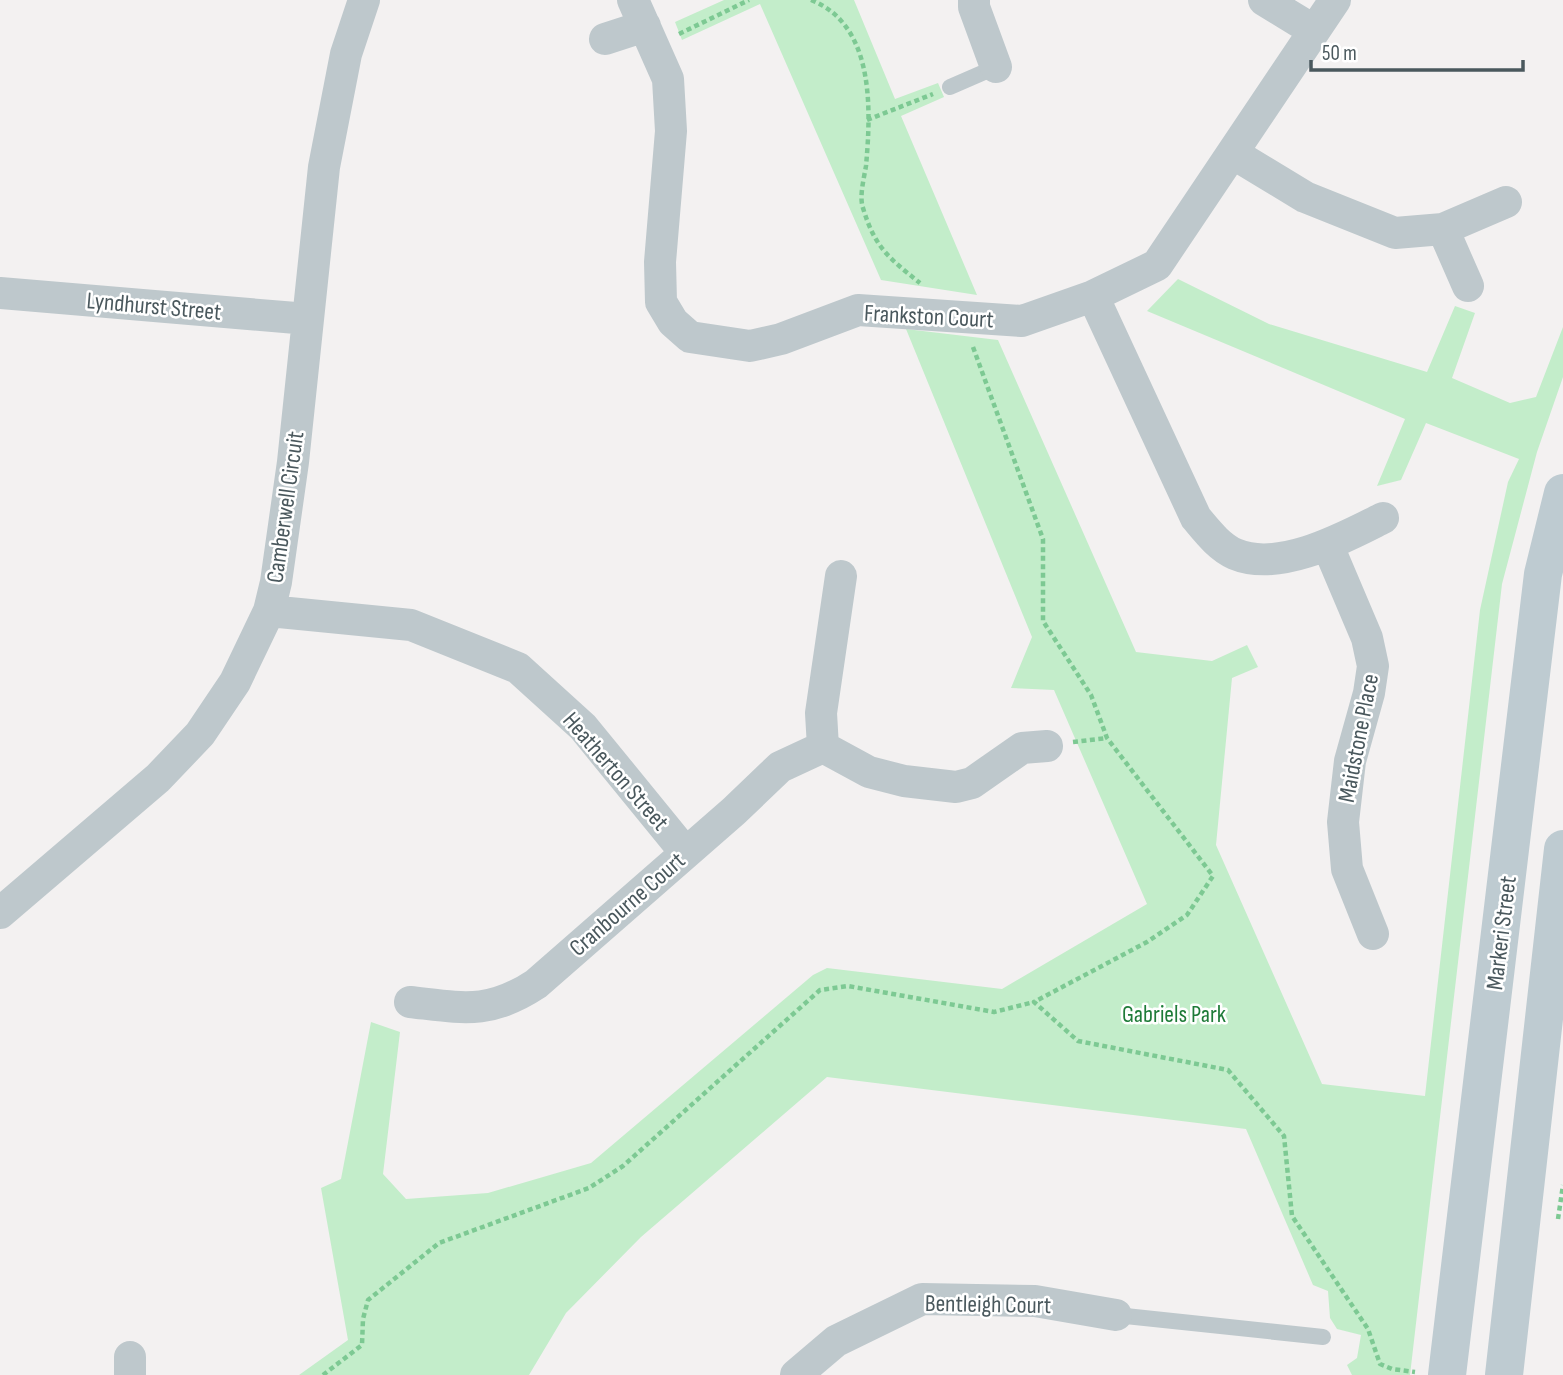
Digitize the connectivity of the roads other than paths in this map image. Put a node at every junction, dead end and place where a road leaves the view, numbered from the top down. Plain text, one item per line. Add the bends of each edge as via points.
1 (364, 0) edge
2 (974, 0) edge
3 (1264, 0) edge
4 (1335, 0) edge
5 (643, 24) edge
6 (1313, 30) junction
7 (605, 39) dead end
8 (996, 67) joint
9 (950, 87) road end
10 (1234, 154) junction
11 (1506, 202) dead end
12 (1443, 229) junction
13 (1468, 286) dead end
14 (0, 293) edge
15 (1093, 296) junction
16 (308, 319) junction
17 (1563, 493) edge
18 (1384, 518) dead end
19 (1328, 546) junction
20 (841, 576) dead end
21 (269, 611) junction
22 (1047, 746) dead end
23 (823, 747) junction
24 (1563, 849) edge
25 (685, 852) junction
26 (0, 912) edge
27 (1373, 934) dead end
28 (410, 1002) dead end
29 (1116, 1315) joint
30 (1323, 1337) dead end
31 (1433, 1374) edge
32 (796, 1375) edge
33 (1504, 1375) edge

1 - 16 street, Camberwell Circuit via 333,110
2 - 8 street
3 - 6 street
4 - 6 street, Frankston Court
5 - 7 street
5 - 15 street, Frankston Court via 668,79 671,131 661,302 673,322 690,337 750,346 858,310 1022,321
6 - 10 street, Frankston Court
8 - 9 lane
10 - 12 street via 1306,197 1395,233
10 - 15 street, Frankston Court via 1157,265
11 - 12 street
12 - 13 street
14 - 16 street, Lyndhurst Street
15 - 19 street via 1196,518 1213,538 1236,554 1260,558
16 - 21 street, Camberwell Circuit via 283,537
17 - 31 main road, Markeri Street via 1542,574
18 - 19 street
19 - 27 street, Maidstone Place via 1367,638 1373,666 1350,761 1343,822 1347,869
20 - 23 street via 821,713
21 - 25 street, Heatherton Street via 411,625 519,668 583,727
21 - 26 street, Camberwell Circuit via 235,682 200,734 158,778
22 - 23 street via 1022,748 972,783 956,787 878,775
23 - 25 street, Cranbourne Court via 780,767
24 - 33 main road
25 - 28 street, Cranbourne Court via 512,1000 486,1008
29 - 30 lane
29 - 32 street, Bentleigh Court via 1035,1301 922,1299 836,1341

